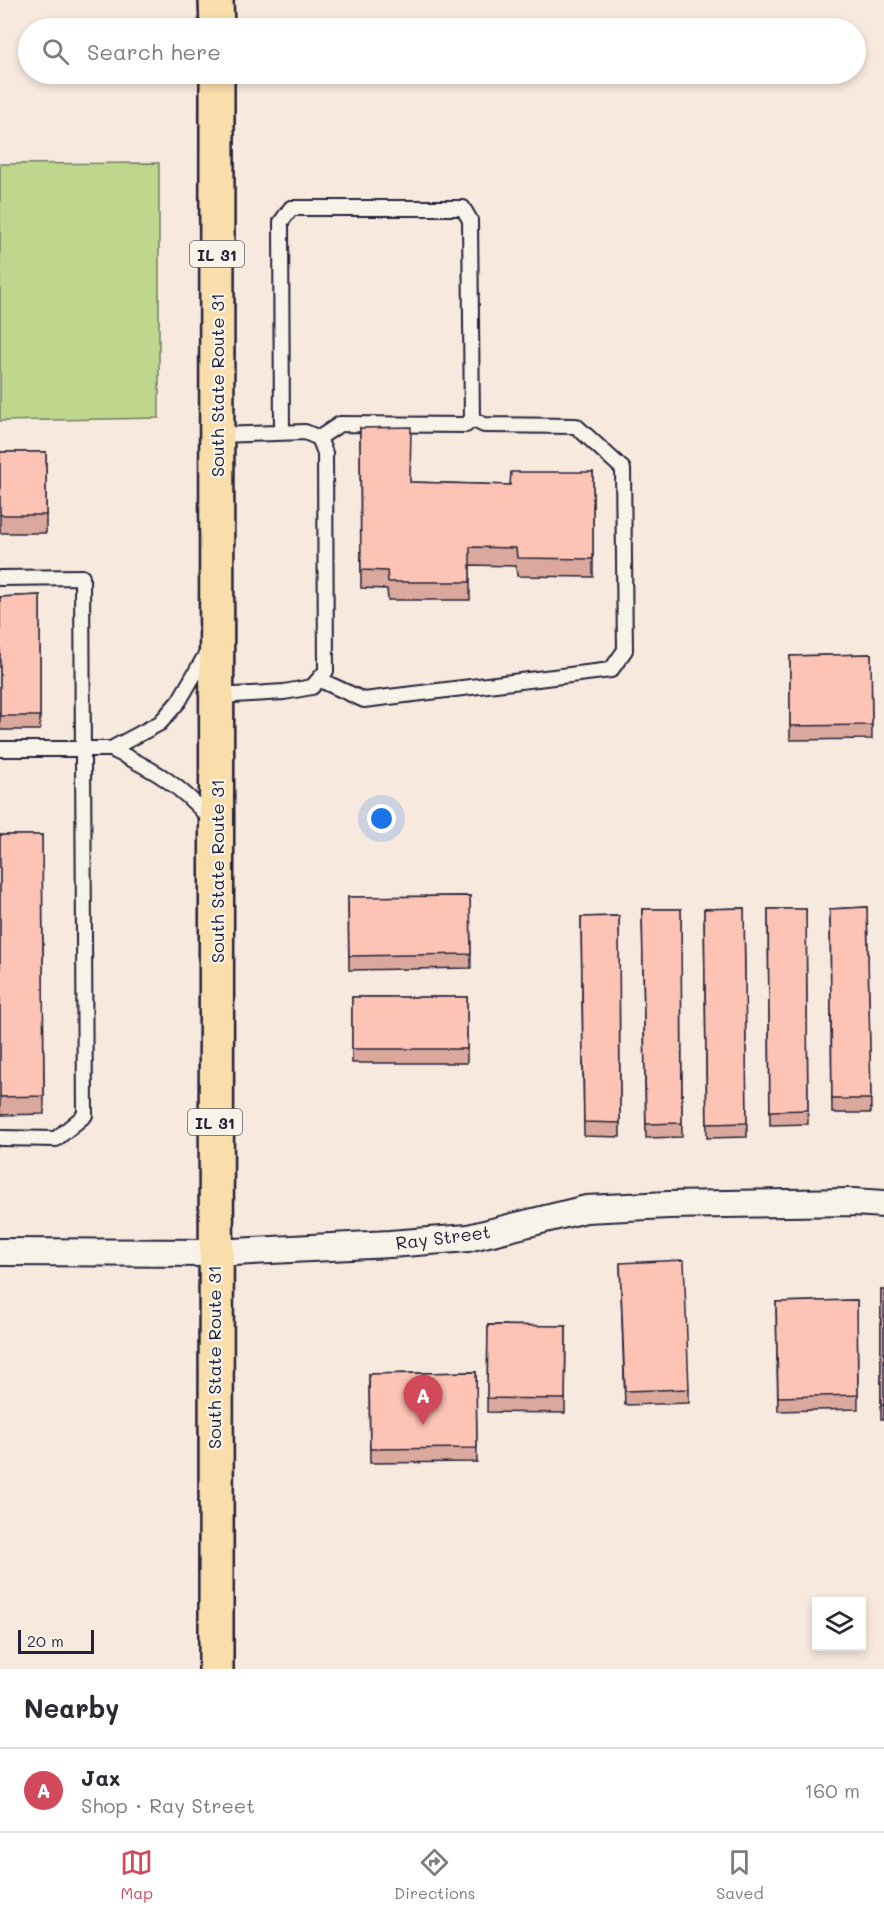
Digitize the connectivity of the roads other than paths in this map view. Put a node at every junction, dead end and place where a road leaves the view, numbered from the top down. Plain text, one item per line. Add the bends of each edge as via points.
1 (216, 0) edge
2 (217, 18) edge
3 (217, 84) edge
4 (472, 419) junction
5 (282, 433) junction
6 (218, 435) junction
7 (319, 438) junction
8 (0, 578) edge
9 (218, 633) junction
10 (320, 680) junction
11 (218, 696) junction
12 (83, 748) junction
13 (0, 749) edge
14 (111, 749) junction
15 (217, 828) junction
16 (0, 1138) edge
17 (884, 1204) edge
18 (0, 1252) edge
19 (214, 1253) junction
20 (216, 1669) edge

1 - 2 main road
3 - 6 main road, South State Route 31 / IL 31
4 - 5 lane via 470,220 463,208 291,208 281,222
4 - 7 lane via 466,425 340,424
4 - 10 lane via 484,425 576,426 623,469 625,650 611,670 364,700
5 - 6 lane
5 - 7 lane via 305,432
6 - 9 main road, South State Route 31 / IL 31
7 - 10 lane via 325,453 326,671
8 - 12 lane via 82,577
9 - 11 main road, South State Route 31 / IL 31
9 - 14 lane via 179,701 160,723
10 - 11 lane via 312,687 284,692
11 - 15 main road, South State Route 31 / IL 31
12 - 13 lane
12 - 14 lane
12 - 16 lane via 85,1115 56,1139
14 - 15 lane via 160,773
15 - 19 main road, South State Route 31 / IL 31
17 - 19 street, Ray Street via 691,1204 586,1209 468,1238
18 - 19 street, Ray Street
19 - 20 main road, South State Route 31 / IL 31

